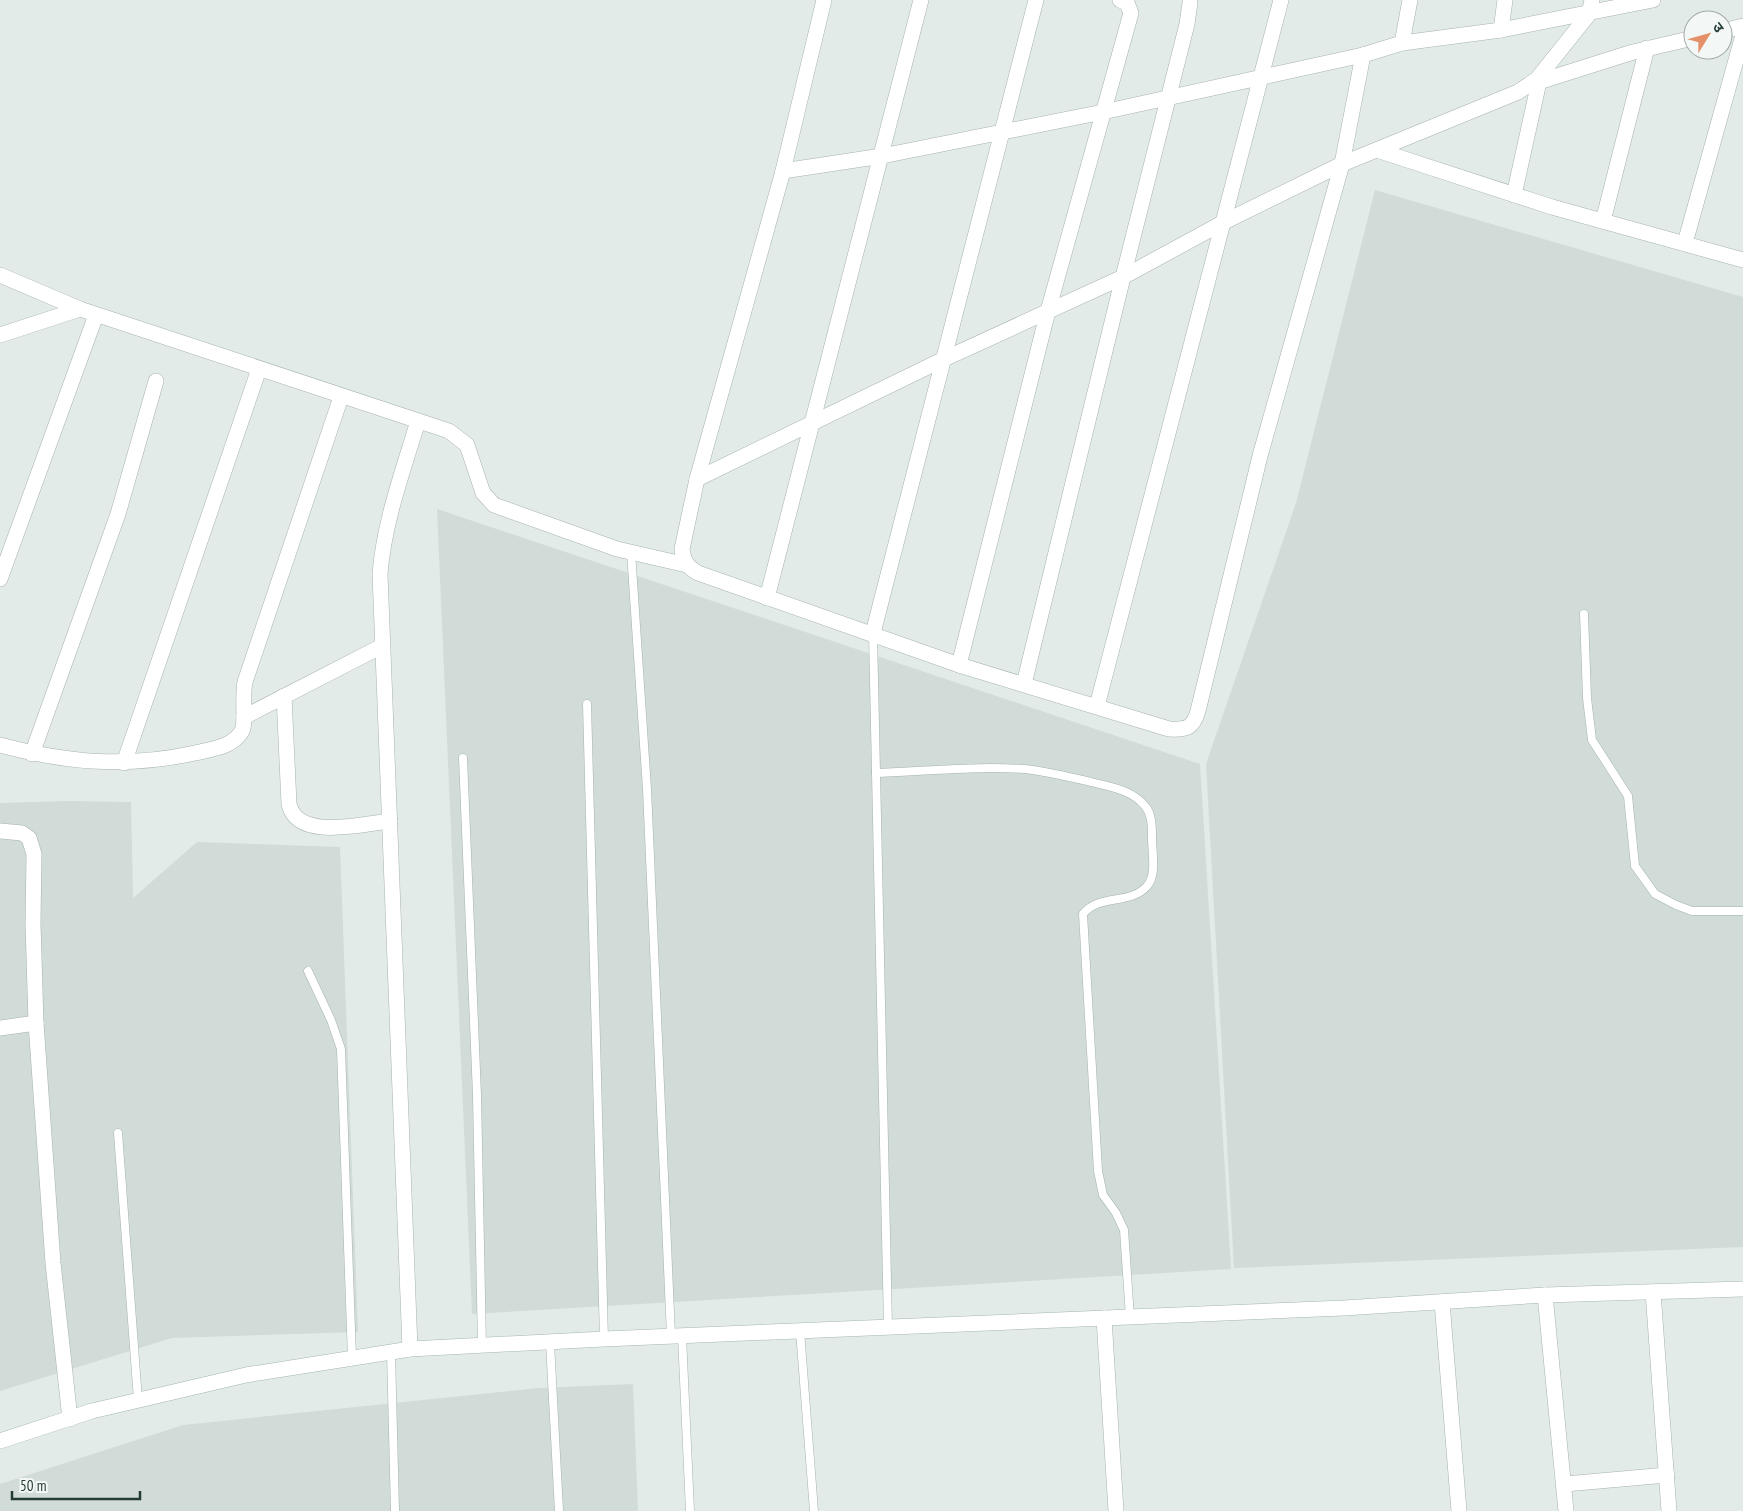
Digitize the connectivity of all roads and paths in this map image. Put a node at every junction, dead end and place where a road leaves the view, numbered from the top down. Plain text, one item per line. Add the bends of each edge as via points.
1 (824, 0) edge
2 (921, 0) edge
3 (1036, 0) edge
4 (1120, 0) edge
5 (1281, 0) edge
6 (1410, 0) edge
7 (1505, 0) edge
8 (1653, 0) edge
9 (1190, 3) dead end
10 (1591, 7) edge
11 (1501, 30) junction
12 (1743, 35) edge
13 (1683, 40) edge
14 (1402, 43) junction
15 (1647, 48) junction
16 (1363, 55) junction
17 (1263, 78) junction
18 (1535, 83) junction
19 (1169, 96) junction
20 (1103, 112) junction
21 (1002, 132) junction
22 (1377, 150) junction
23 (882, 156) junction
24 (1342, 164) junction
25 (783, 171) junction
26 (1514, 195) junction
27 (1603, 221) junction
28 (1224, 222) junction
29 (1685, 243) junction
30 (1743, 260) edge
31 (0, 275) edge
32 (1123, 277) junction
33 (80, 309) junction
34 (1048, 311) junction
35 (96, 315) junction
36 (0, 335) edge
37 (942, 360) junction
38 (258, 368) junction
39 (156, 381) dead end
40 (341, 397) junction
41 (418, 421) junction
42 (813, 424) junction
43 (696, 478) junction
44 (630, 552) junction
45 (687, 565) junction
46 (0, 579) edge
47 (767, 598) junction
48 (1584, 614) dead end
49 (873, 633) junction
50 (382, 646) junction
51 (959, 665) junction
52 (1024, 684) junction
53 (284, 696) junction
54 (586, 704) dead end
55 (1097, 706) junction
56 (244, 717) junction
57 (0, 745) edge
58 (32, 754) junction
59 (462, 758) dead end
60 (124, 763) junction
61 (876, 773) junction
62 (390, 821) junction
63 (0, 830) edge
64 (1743, 911) edge
65 (308, 971) dead end
66 (36, 1023) junction
67 (0, 1028) edge
68 (118, 1133) dead end
69 (1743, 1289) edge
70 (1653, 1292) junction
71 (1545, 1295) junction
72 (1442, 1302) junction
73 (1130, 1317) junction
74 (1104, 1318) junction
75 (888, 1327) junction
76 (800, 1331) junction
77 (676, 1336) junction
78 (604, 1339) junction
79 (550, 1343) junction
80 (482, 1346) junction
81 (410, 1349) junction
82 (391, 1352) junction
83 (352, 1358) junction
84 (138, 1400) junction
85 (70, 1419) junction
86 (0, 1441) edge
87 (1666, 1475) junction
88 (1565, 1484) junction
89 (395, 1511) edge
90 (559, 1511) edge
91 (690, 1511) edge
92 (814, 1511) edge
93 (1116, 1511) edge
94 (1459, 1511) edge
95 (1566, 1511) edge
96 (1670, 1511) edge

1 - 25 street
2 - 23 street
3 - 21 street
4 - 20 street via 1127,2 1130,13
5 - 17 street
6 - 14 street
7 - 11 street
8 - 10 street
9 - 19 street
10 - 11 street
10 - 18 street
11 - 14 street
12 - 29 street
13 - 15 street
14 - 16 street
15 - 18 street
15 - 27 street
16 - 17 street
16 - 24 street
17 - 19 street
17 - 28 street
18 - 22 street
18 - 26 street
19 - 20 street
19 - 32 street
20 - 21 street
20 - 34 street
21 - 23 street
21 - 37 street
22 - 24 street
22 - 26 street
23 - 25 street
23 - 42 street
24 - 28 street
24 - 55 street via 1260,456 1195,722 1190,728 1169,728
25 - 43 street
26 - 27 street
27 - 29 street
28 - 32 street
28 - 55 street
29 - 30 street
31 - 33 street
32 - 34 street
32 - 52 street
33 - 35 street
33 - 36 street
34 - 37 street
34 - 51 street
35 - 38 street
35 - 46 street
37 - 42 street
37 - 49 street
38 - 40 street
38 - 60 street
39 - 58 street via 118,514
40 - 41 street
40 - 56 street via 245,682
41 - 44 street via 449,431 467,445 483,493 494,505
41 - 50 street via 382,550
42 - 43 street
42 - 47 street
43 - 45 street via 682,549
44 - 45 street
44 - 77 lane via 647,790
45 - 47 street
47 - 49 street
48 - 64 lane via 1592,740 1628,796 1635,866 1655,894 1676,905 1692,910
49 - 51 street
49 - 61 lane
50 - 53 street
50 - 62 street
51 - 52 street
52 - 55 street
53 - 56 street
53 - 62 street via 290,804 296,818 312,827
54 - 78 lane
56 - 60 street via 243,730 236,739 218,748 161,760
57 - 58 street
58 - 60 street via 73,761
59 - 80 lane via 477,1096
61 - 73 lane via 1024,770 1122,790 1147,807 1152,832 1152,875 1147,886 1138,893 1089,907 1083,914 1098,1171 1104,1195 1124,1230
61 - 75 lane
62 - 81 street
63 - 66 street via 22,833 32,845
65 - 83 lane via 341,1049
66 - 67 street
66 - 85 street via 53,1262
68 - 84 lane
69 - 70 street
70 - 71 street
70 - 87 street
71 - 72 street
71 - 88 street
72 - 73 street
72 - 94 street
73 - 74 street
74 - 75 street
74 - 93 street
75 - 76 street
76 - 77 street
76 - 92 lane
77 - 78 street
77 - 91 lane
78 - 79 street
79 - 80 street
79 - 90 lane
80 - 81 street
81 - 82 street
82 - 83 street
82 - 89 lane
83 - 84 street via 246,1375
84 - 85 street
85 - 86 street
87 - 88 street
87 - 96 street
88 - 95 street

